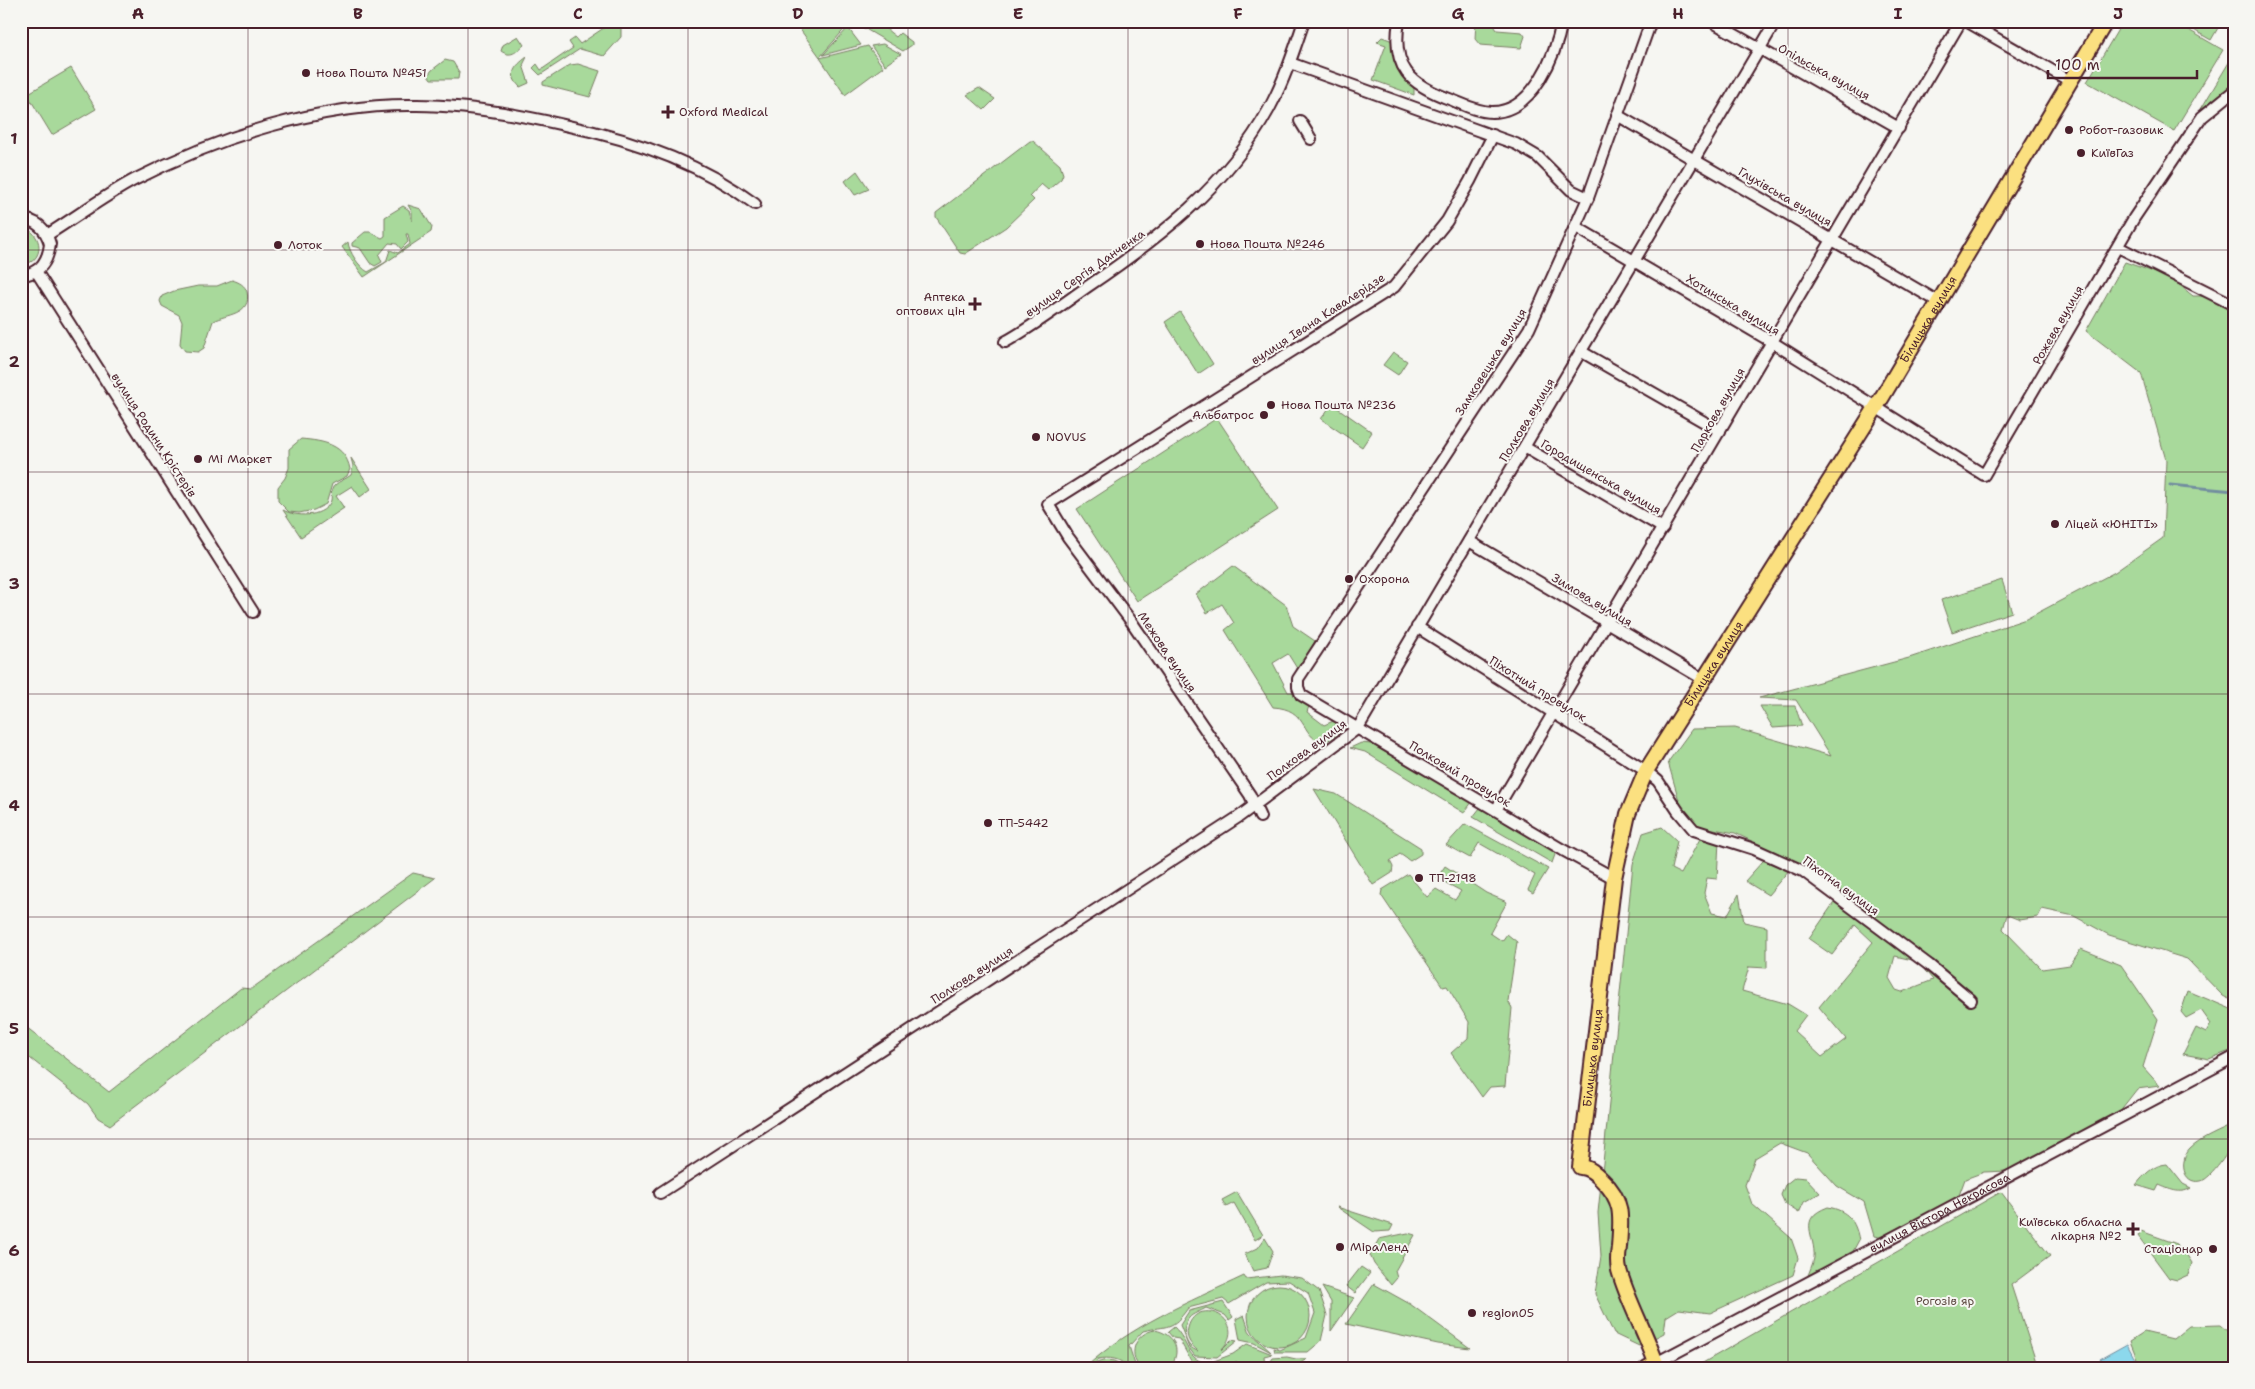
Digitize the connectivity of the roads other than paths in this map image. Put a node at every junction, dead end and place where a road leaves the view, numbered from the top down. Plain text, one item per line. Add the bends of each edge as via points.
1 (1304, 21) edge
2 (1399, 21) edge
3 (1562, 21) edge
4 (1651, 21) edge
5 (1711, 21) edge
6 (1776, 21) edge
7 (1960, 21) edge
8 (1966, 21) edge
9 (2106, 21) edge
10 (1759, 50) junction
11 (1290, 63) junction
12 (2070, 81) junction
13 (1427, 91) junction
14 (2234, 92) edge
15 (1420, 109) junction
16 (1617, 115) junction
17 (1300, 121) dead end
18 (1899, 128) junction
19 (1493, 135) junction
20 (1311, 139) dead end
21 (1695, 160) junction
22 (1588, 198) junction
23 (754, 204) dead end
24 (21, 218) edge
25 (1576, 227) junction
26 (47, 235) junction
27 (1832, 239) junction
28 (2118, 247) junction
29 (1634, 261) junction
30 (36, 271) junction
31 (21, 275) edge
32 (1939, 302) junction
33 (2234, 305) edge
34 (1005, 342) dead end
35 (1772, 342) junction
36 (1582, 352) junction
37 (1875, 408) junction
38 (1720, 431) junction
39 (1526, 448) junction
40 (1048, 504) joint
41 (1663, 528) junction
42 (1469, 541) junction
43 (253, 612) dead end
44 (1607, 624) junction
45 (1417, 627) junction
46 (1703, 679) junction
47 (1298, 687) joint
48 (1552, 712) junction
49 (1358, 728) junction
50 (1646, 770) junction
51 (1254, 804) junction
52 (1496, 810) junction
53 (1260, 817) dead end
54 (1614, 878) junction
55 (1971, 1000) dead end
56 (2234, 1057) edge
57 (660, 1193) dead end
58 (1652, 1365) edge

1 - 11 street, вулиця Сергія Данченка
2 - 13 street via 1397,50 1400,62 1408,76
3 - 13 street via 1540,82 1518,104 1492,112
4 - 16 street, Замковецька вулиця
5 - 10 street, Опільська вулиця
6 - 10 street, Полкова вулиця
7 - 18 street, Паркова вулиця
8 - 12 street
9 - 12 main road, Білицька вулиця
10 - 18 street, Опільська вулиця
10 - 21 street, Полкова вулиця
11 - 15 street
11 - 34 street, вулиця Сергія Данченка via 1269,109 1246,143 1191,209 1143,250
12 - 32 main road, Білицька вулиця
13 - 15 street
14 - 28 street, Рожева вулиця via 2202,117
15 - 19 street
16 - 21 street, Глухівська вулиця
16 - 22 street, Замковецька вулиця
17 - 20 street
18 - 27 street, Паркова вулиця
19 - 22 street via 1538,156 1571,190
19 - 40 street, вулиця Івана Кавалерідзе via 1446,221 1394,287
21 - 27 street, Глухівська вулиця
21 - 29 street, Полкова вулиця
22 - 25 street, Замковецька вулиця
23 - 26 street via 688,164 610,136 498,112 404,105 325,114 208,146 132,182
24 - 26 street via 35,222
25 - 29 street, Хотинська вулиця
25 - 47 street, Замковецька вулиця via 1529,329 1302,670
26 - 30 street via 49,254
27 - 32 street, Глухівська вулиця
27 - 35 street, Паркова вулиця
28 - 33 street
28 - 37 street, Рожева вулиця via 1984,475
29 - 35 street, Хотинська вулиця
29 - 36 street, Полкова вулиця
30 - 31 street
30 - 43 street, вулиця Родини Крістерів
32 - 37 main road, Білицька вулиця
35 - 37 street, Хотинська вулиця
35 - 38 street, Паркова вулиця
36 - 38 street
36 - 39 street, Полкова вулиця
37 - 46 main road, Білицька вулиця
38 - 41 street, Паркова вулиця
39 - 41 street, Городищенська вулиця
39 - 42 street, Полкова вулиця
40 - 51 street, Межова вулиця
41 - 44 street, Паркова вулиця
42 - 44 street, Зимова вулиця
42 - 45 street, Полкова вулиця
44 - 46 street, Зимова вулиця
44 - 48 street, Паркова вулиця
45 - 48 street, Піхотний провулок
45 - 49 street, Полкова вулиця
46 - 50 main road, Білицька вулиця
47 - 49 street, Полковий провулок via 1302,694
48 - 50 street, Піхотний провулок
48 - 52 street, Паркова вулиця
49 - 51 street, Полкова вулиця
49 - 52 street, Полковий провулок
50 - 54 main road, Білицька вулиця via 1628,814
50 - 55 street, Піхотна вулиця via 1694,830 1754,849 1803,871 1930,965
51 - 53 street, Межова вулиця
51 - 57 street, Полкова вулиця
52 - 54 street, Полковий провулок
54 - 58 main road, Білицька вулиця via 1580,1166 1586,1167 1614,1191 1619,1203 1621,1227 1617,1264
56 - 58 street, вулиця Віктора Некрасова

